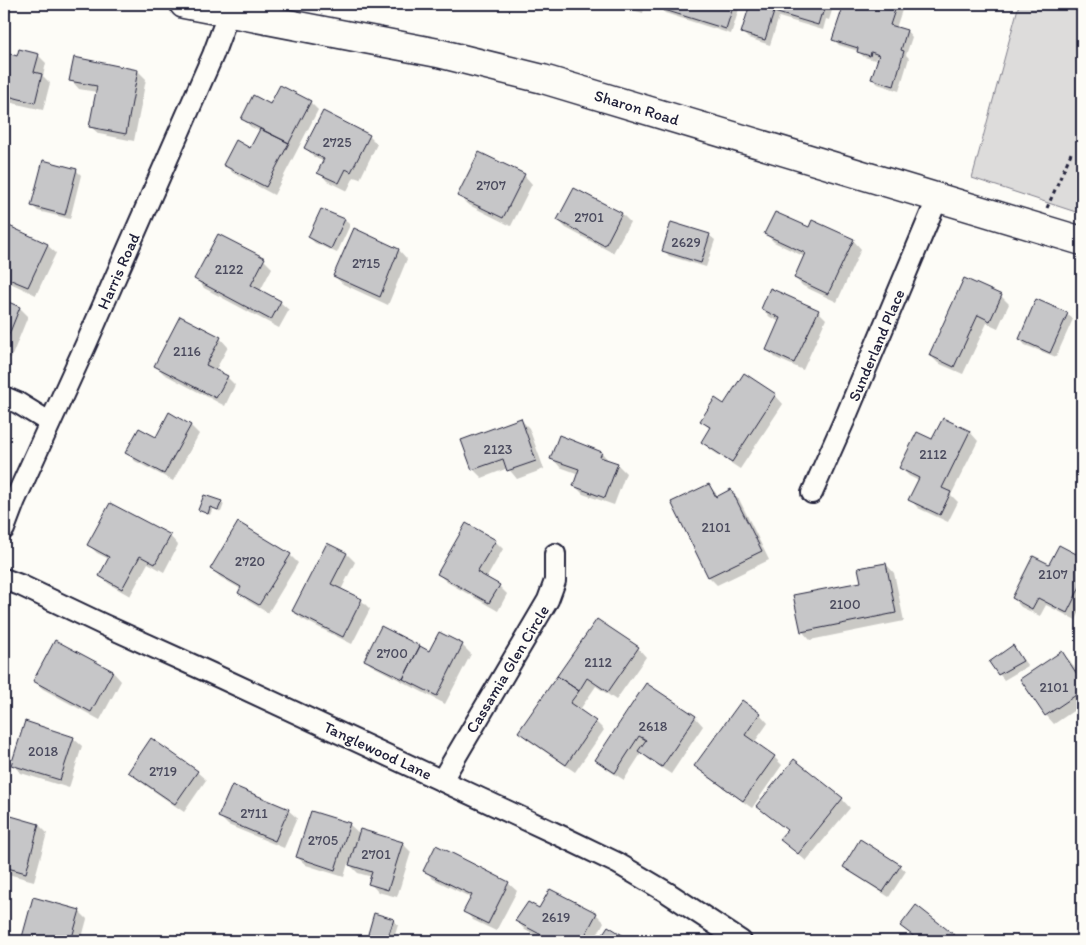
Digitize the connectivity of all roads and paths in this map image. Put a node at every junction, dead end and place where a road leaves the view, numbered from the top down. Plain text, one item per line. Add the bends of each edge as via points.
1 (184, 4) edge
2 (229, 12) junction
3 (1082, 121) edge
4 (1080, 130) dead end
5 (1072, 151) dead end
6 (938, 196) junction
7 (1038, 228) junction
8 (1082, 242) edge
9 (4, 397) edge
10 (49, 422) junction
11 (812, 493) dead end
12 (4, 529) edge
13 (555, 554) dead end
14 (4, 579) edge
15 (442, 780) junction
16 (741, 941) edge

1 - 2 street, Sharon Road
2 - 6 street, Sharon Road via 438,53 543,79
2 - 10 street, Harris Road via 88,342
3 - 4 path
5 - 7 path
6 - 7 street, Sharon Road
6 - 11 street, Sunderland Place
7 - 8 street, Sharon Road
9 - 10 street
10 - 12 street, Harris Road
13 - 15 street, Cassamia Glen Circle via 555,580 548,600
14 - 15 street, Tanglewood Lane
15 - 16 street, Tanglewood Lane via 617,863

